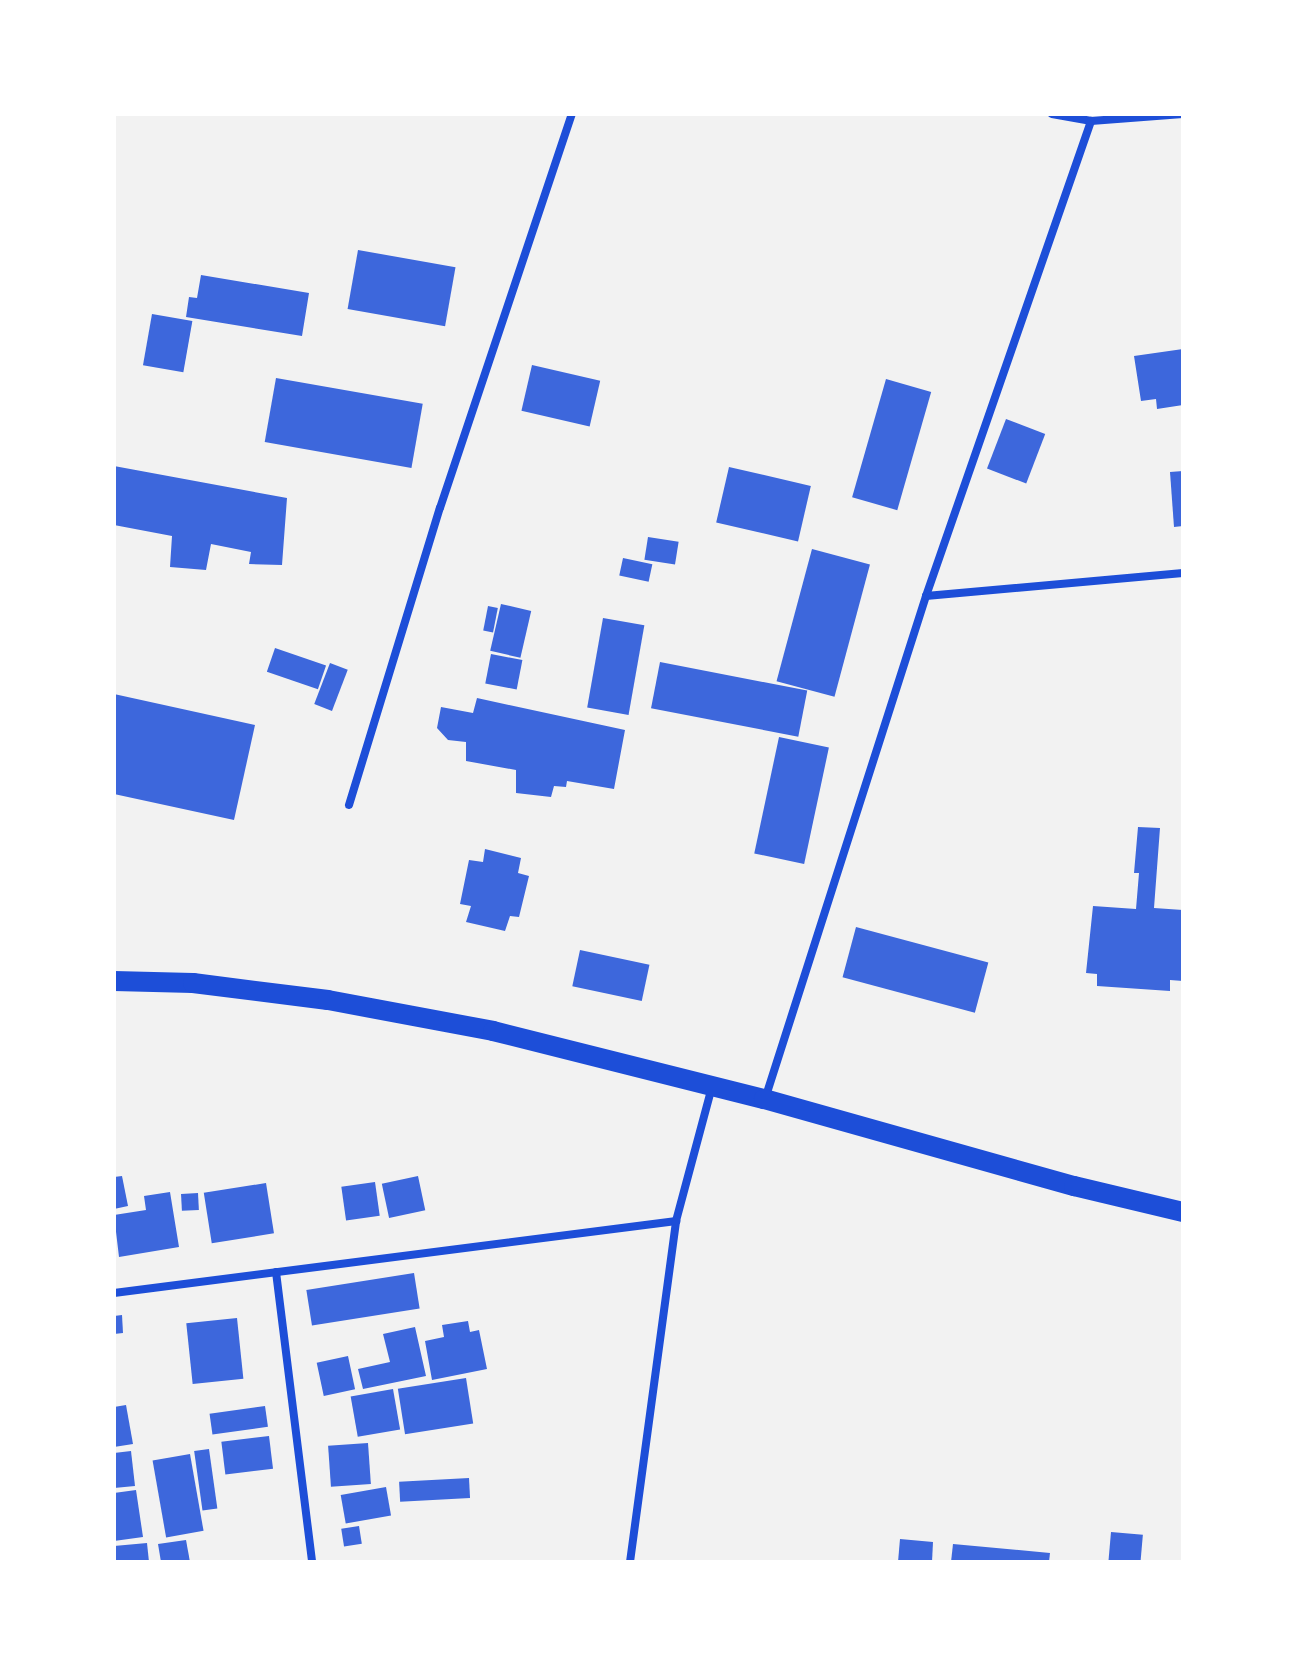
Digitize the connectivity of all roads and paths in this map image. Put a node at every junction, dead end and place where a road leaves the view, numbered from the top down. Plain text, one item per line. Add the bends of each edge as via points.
1 (572, 114) edge
2 (1052, 114) edge
3 (1183, 114) edge
4 (1091, 121) junction
5 (1183, 573) edge
6 (926, 596) junction
7 (349, 805) dead end
8 (114, 981) edge
9 (712, 1087) junction
10 (764, 1099) junction
11 (1183, 1212) edge
12 (676, 1221) junction
13 (276, 1272) junction
14 (114, 1293) edge
15 (312, 1562) edge
16 (630, 1562) edge

1 - 7 street via 440,508
2 - 4 street
3 - 4 street
4 - 6 street
5 - 6 street
6 - 10 street
8 - 9 main road via 193,983 328,1000 493,1031
9 - 10 main road
9 - 12 street
10 - 11 main road
12 - 13 street
12 - 16 street
13 - 14 street
13 - 15 street

